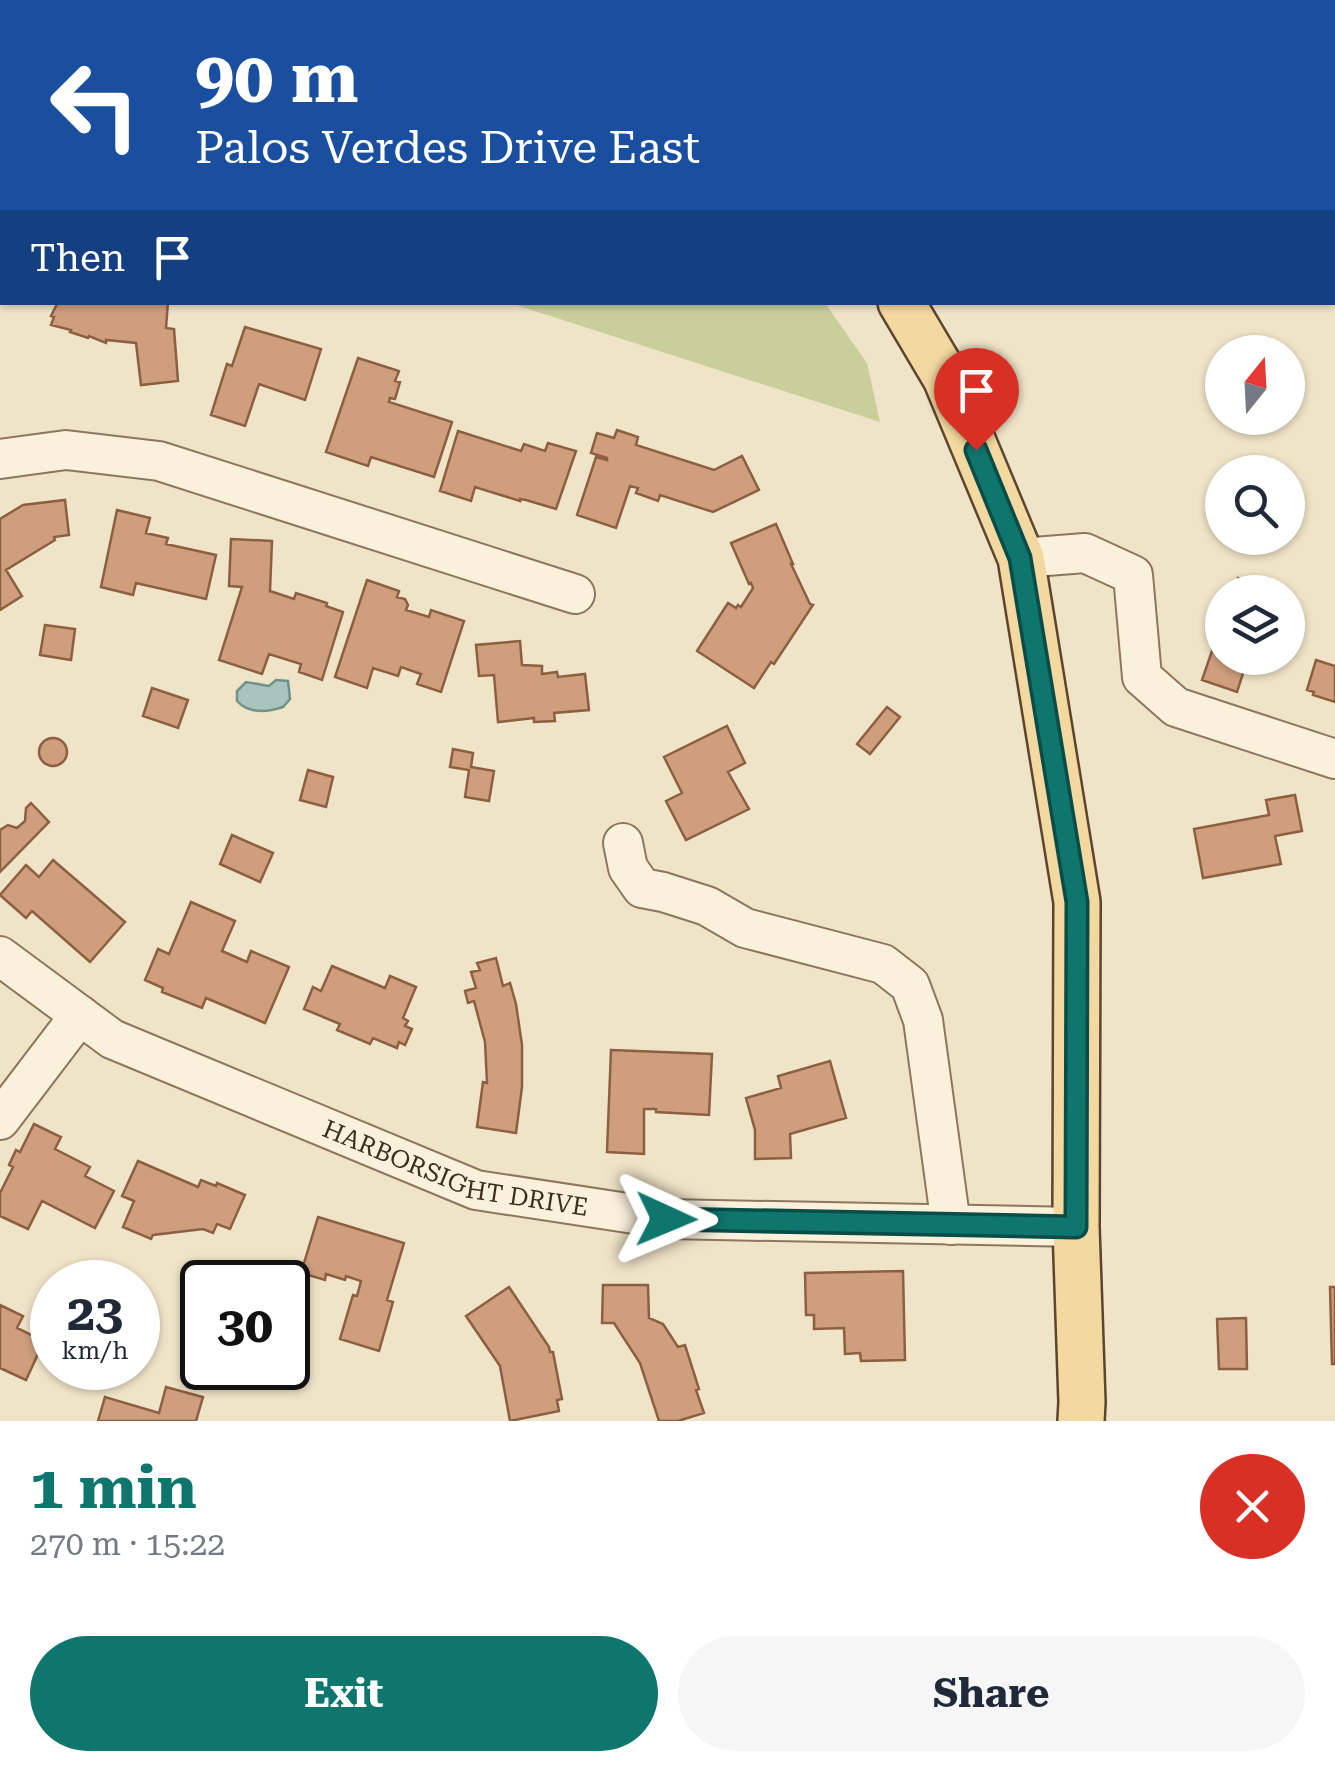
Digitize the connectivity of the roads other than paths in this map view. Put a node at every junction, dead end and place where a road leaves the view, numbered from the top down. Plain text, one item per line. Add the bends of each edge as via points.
1 (903, 305) edge
2 (0, 459) edge
3 (1020, 558) junction
4 (575, 594) dead end
5 (1335, 759) edge
6 (623, 844) dead end
7 (0, 956) edge
8 (80, 1015) junction
9 (0, 1120) edge
10 (951, 1224) junction
11 (1076, 1227) junction
12 (1081, 1421) edge

1 - 3 main road via 946,378
2 - 4 street via 66,450 158,461
3 - 5 street via 1085,553 1133,575 1142,677 1176,708
3 - 11 main road via 1077,902
6 - 10 street via 642,888 708,906 745,928 882,964 910,985 923,1020
7 - 8 street, HARBORSIGHT DRIVE
8 - 9 street
8 - 10 street, HARBORSIGHT DRIVE via 112,1039 476,1190 666,1219
10 - 11 street, HARBORSIGHT DRIVE
11 - 12 main road

